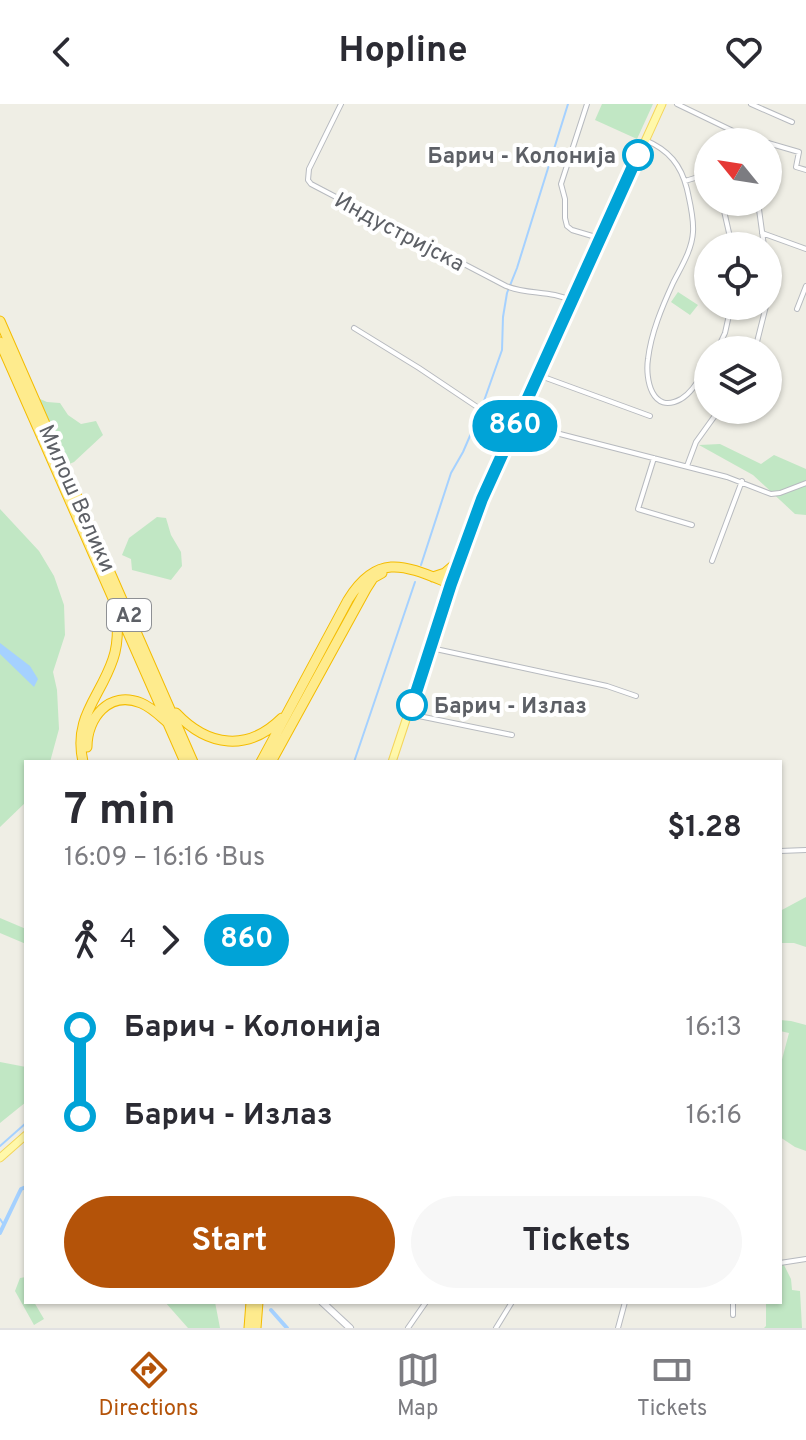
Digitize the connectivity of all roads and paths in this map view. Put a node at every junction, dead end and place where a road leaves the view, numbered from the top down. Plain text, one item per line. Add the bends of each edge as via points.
1 (341, 104) edge
2 (587, 104) edge
3 (662, 104) edge
4 (677, 104) edge
5 (751, 104) edge
6 (792, 122) dead end
7 (727, 128) edge
8 (645, 140) junction
9 (782, 148) edge
10 (806, 170) edge
11 (694, 178) edge
12 (685, 181) junction
13 (601, 239) junction
14 (782, 240) edge
15 (806, 249) edge
16 (806, 286) edge
17 (572, 301) junction
18 (797, 309) dead end
19 (0, 321) edge
20 (354, 328) dead end
21 (0, 342) edge
22 (538, 375) junction
23 (694, 385) edge
24 (650, 416) dead end
25 (519, 419) junction
26 (709, 424) edge
27 (513, 431) junction
28 (654, 458) junction
29 (687, 466) junction
30 (742, 481) junction
31 (806, 483) edge
32 (692, 525) dead end
33 (459, 561) junction
34 (712, 561) dead end
35 (433, 577) junction
36 (450, 587) junction
37 (117, 607) junction
38 (431, 648) junction
39 (636, 696) dead end
40 (169, 704) junction
41 (292, 704) junction
42 (409, 714) junction
43 (170, 726) junction
44 (512, 735) dead end
45 (83, 760) edge
46 (89, 760) edge
47 (184, 760) edge
48 (192, 760) edge
49 (262, 760) edge
50 (275, 760) edge
51 (393, 760) edge
52 (806, 850) edge
53 (782, 851) edge
54 (24, 1137) edge
55 (0, 1158) edge
56 (806, 1259) edge
57 (782, 1263) edge
58 (251, 1304) edge
59 (258, 1304) edge
60 (324, 1304) edge
61 (425, 1304) edge
62 (511, 1304) edge
63 (624, 1304) edge
64 (733, 1304) edge
65 (733, 1315) dead end
66 (249, 1328) edge
67 (256, 1328) edge
68 (350, 1328) edge
69 (408, 1328) edge
70 (496, 1328) edge
71 (618, 1328) edge

1 - 17 street, Индустријска via 309,169 311,184 509,288
2 - 13 street via 561,181 567,226
3 - 8 main road
4 - 7 street
5 - 6 street
8 - 12 street via 670,155
8 - 13 main road
9 - 10 street via 799,152 796,167
11 - 12 street
12 - 23 street via 693,233 690,249 653,334 647,364 650,388 662,402 682,398
13 - 17 main road
14 - 15 street
16 - 18 street
17 - 22 main road
19 - 40 highway, Милош Велики / A2
20 - 27 street
21 - 37 highway, Милош Велики / A2
22 - 24 street
22 - 25 main road
25 - 27 main road
25 - 28 street
26 - 29 street
27 - 33 main road
28 - 29 street
28 - 32 street via 638,509
29 - 30 street
30 - 31 street via 771,494
30 - 34 street
33 - 35 highway
33 - 36 main road
35 - 36 highway
35 - 41 highway via 393,567 364,577
36 - 38 main road
36 - 50 highway via 399,571 373,578
37 - 43 highway, Милош Велики / A2
37 - 45 highway via 116,652 83,721
38 - 39 street
38 - 42 main road
40 - 41 highway via 195,730 229,741 267,731
40 - 48 highway, Милош Велики / A2
41 - 49 highway
42 - 44 street
42 - 51 main road
43 - 46 highway via 131,699 112,702 89,726
43 - 47 highway, Милош Велики / A2
52 - 53 street
54 - 55 main road
56 - 57 street
58 - 66 highway
59 - 67 highway
60 - 68 main road
61 - 69 street
62 - 70 street
63 - 71 street
64 - 65 street

